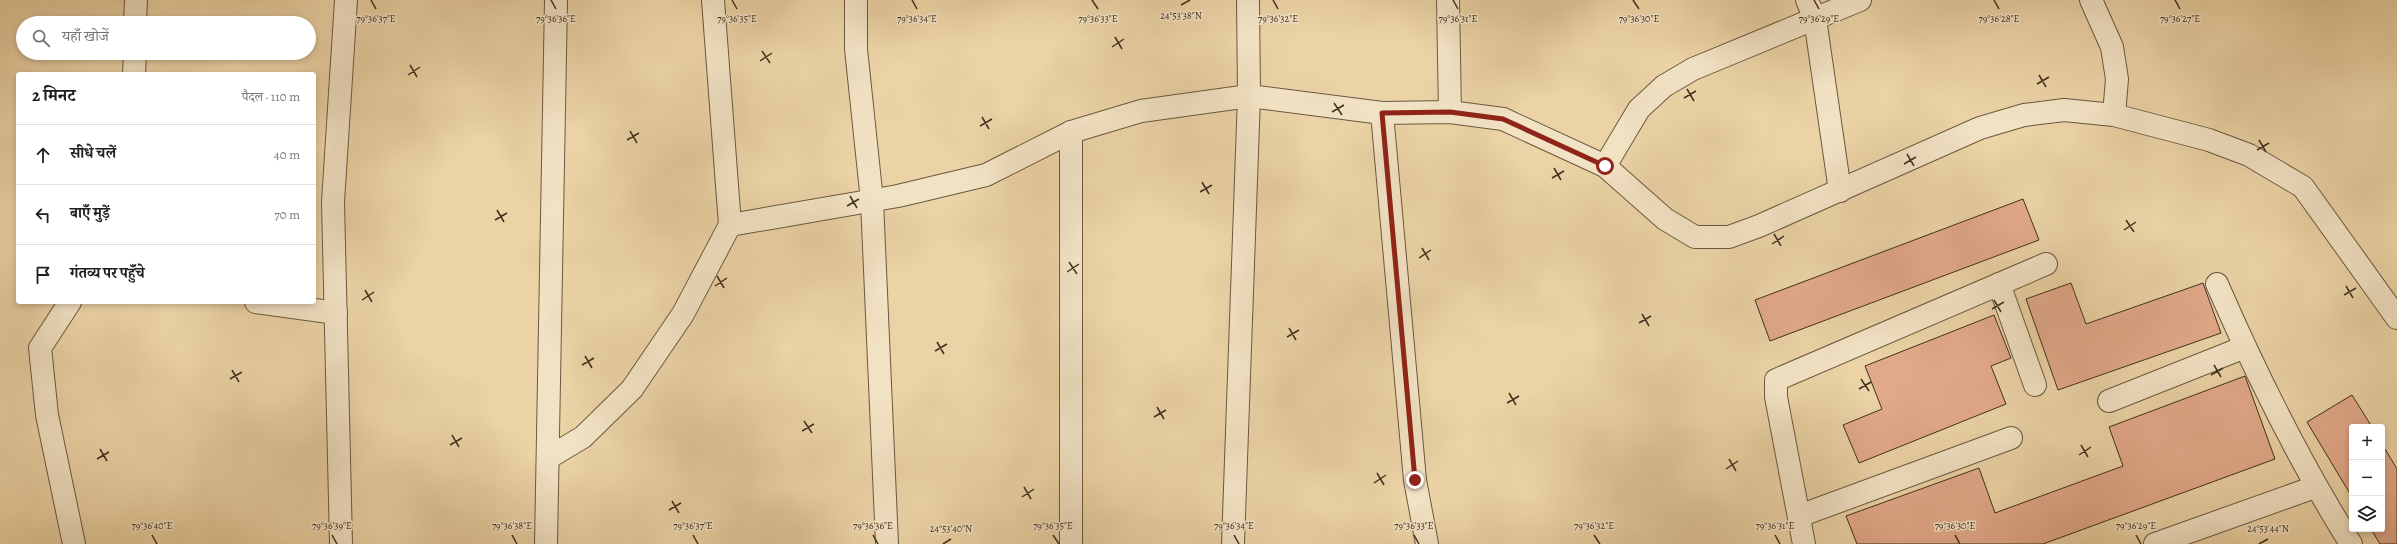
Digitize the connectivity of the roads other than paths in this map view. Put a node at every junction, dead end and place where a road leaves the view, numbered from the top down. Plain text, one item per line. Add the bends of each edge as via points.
1 (136, 0) edge
2 (346, 0) edge
3 (556, 0) edge
4 (713, 0) edge
5 (856, 0) edge
6 (1248, 0) edge
7 (1448, 0) edge
8 (1860, 0) edge
9 (2091, 0) edge
10 (1811, 10) edge
11 (135, 16) edge
12 (135, 60) edge
13 (134, 72) edge
14 (1249, 96) junction
15 (1450, 112) junction
16 (1382, 113) junction
17 (2114, 115) junction
18 (1071, 132) junction
19 (1605, 166) junction
20 (1840, 191) junction
21 (872, 201) junction
22 (730, 225) junction
23 (2046, 264) dead end
24 (1999, 284) junction
25 (2217, 284) dead end
26 (69, 304) edge
27 (272, 304) edge
28 (336, 312) junction
29 (2397, 318) edge
30 (2245, 347) junction
31 (2035, 386) dead end
32 (2109, 400) dead end
33 (2011, 438) dead end
34 (548, 458) junction
35 (2315, 487) junction
36 (1799, 516) junction
37 (74, 544) edge
38 (341, 544) edge
39 (546, 544) edge
40 (887, 544) edge
41 (1071, 544) edge
42 (1233, 544) edge
43 (1427, 544) edge
44 (1804, 544) edge
45 (2155, 544) edge
46 (2351, 544) edge

1 - 11 street
2 - 28 street via 333,202
3 - 34 street
4 - 22 street
5 - 21 street via 856,48
6 - 14 street
7 - 15 street
8 - 10 street
9 - 17 street via 2112,47 2117,79
10 - 19 street via 1664,86 1639,109
10 - 20 street
12 - 13 street
14 - 16 street
14 - 18 street via 1141,111
14 - 42 street
15 - 16 street
15 - 19 street via 1503,119
16 - 43 street via 1415,480
17 - 20 street via 2064,110 2024,115 1980,128
17 - 29 street via 2208,140 2249,155 2303,187
18 - 21 street via 986,175
18 - 41 street
19 - 20 street via 1665,219 1695,237 1728,237
21 - 22 street
21 - 40 street
22 - 34 street via 682,314 632,389 583,437
23 - 24 street
24 - 31 street
24 - 36 street via 1776,380 1776,396
25 - 30 street
26 - 37 street via 40,348 47,415
27 - 28 street
28 - 38 street
30 - 32 street
30 - 35 street
33 - 36 street
34 - 39 street
35 - 45 street
35 - 46 street
36 - 44 street

